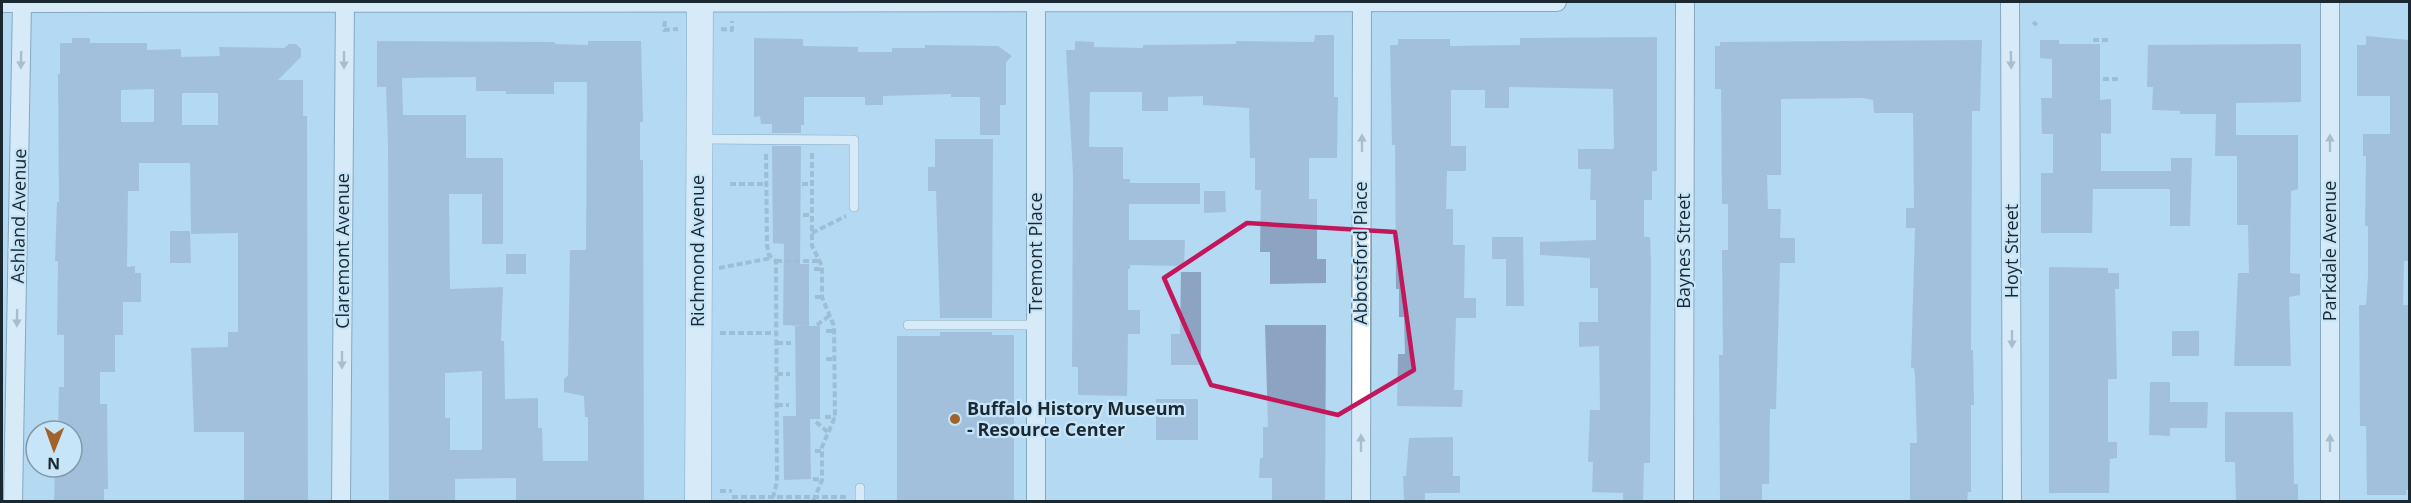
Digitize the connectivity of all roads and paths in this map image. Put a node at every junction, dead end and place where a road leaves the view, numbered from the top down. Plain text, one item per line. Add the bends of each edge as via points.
1 (345, 2) edge
2 (1557, 2) edge
3 (1685, 2) edge
4 (2010, 2) edge
5 (2330, 2) edge
6 (2, 3) edge
7 (22, 3) edge
8 (699, 3) edge
9 (1036, 4) junction
10 (1362, 4) junction
11 (665, 21) dead end
12 (732, 21) dead end
13 (678, 29) dead end
14 (721, 29) dead end
15 (2093, 40) dead end
16 (2108, 40) dead end
17 (2103, 79) dead end
18 (2118, 79) dead end
19 (699, 139) junction
20 (812, 147) dead end
21 (766, 148) dead end
22 (766, 183) junction
23 (730, 184) dead end
24 (802, 184) dead end
25 (812, 184) junction
26 (854, 207) dead end
27 (803, 215) dead end
28 (812, 215) junction
29 (843, 219) dead end
30 (812, 233) junction
31 (774, 260) junction
32 (818, 261) junction
33 (720, 268) dead end
34 (814, 269) dead end
35 (822, 269) junction
36 (776, 282) junction
37 (782, 282) dead end
38 (815, 297) dead end
39 (822, 297) junction
40 (830, 316) junction
41 (817, 325) dead end
42 (908, 325) dead end
43 (1036, 325) junction
44 (826, 331) dead end
45 (834, 331) junction
46 (732, 333) dead end
47 (777, 333) junction
48 (777, 343) junction
49 (791, 344) dead end
50 (826, 359) dead end
51 (834, 359) junction
52 (777, 374) junction
53 (790, 374) dead end
54 (777, 405) junction
55 (789, 405) dead end
56 (825, 417) dead end
57 (835, 417) junction
58 (816, 422) dead end
59 (829, 433) junction
60 (815, 451) dead end
61 (822, 451) junction
62 (813, 479) dead end
63 (822, 480) junction
64 (860, 488) dead end
65 (732, 491) dead end
66 (708, 496) edge
67 (849, 496) dead end
68 (732, 497) dead end
69 (773, 497) junction
70 (767, 499) edge
71 (813, 499) edge
72 (13, 501) edge
73 (342, 501) edge
74 (860, 501) edge
75 (1036, 501) edge
76 (1361, 501) edge
77 (1684, 501) edge
78 (2012, 501) edge
79 (2330, 501) edge

1 - 7 street
1 - 8 street
1 -> 73 street, Claremont Avenue
2 - 10 street
3 - 77 street, Baynes Street
4 -> 78 street, Hoyt Street
79 -> 5 street, Parkdale Avenue
6 - 7 street
7 -> 72 street, Ashland Avenue
8 - 9 street
8 - 19 street, Richmond Avenue
9 - 10 street
9 - 43 street, Tremont Place
76 -> 10 street, Abbotsford Place
11 - 13 path via 664,30
12 - 14 path via 732,30
15 - 16 path
17 - 18 path
19 - 26 lane via 854,140
19 - 66 street, Richmond Avenue
20 - 25 path
21 - 22 path
22 - 23 path
22 - 31 path via 766,245
24 - 25 path
25 - 28 path
27 - 28 path
28 - 30 path
29 - 30 path
30 - 32 path
31 - 32 path
31 - 33 path
31 - 36 path
32 - 35 path
34 - 35 path
35 - 39 path
36 - 37 path
36 - 47 path
38 - 39 path
39 - 40 path
40 - 41 path
40 - 45 path
42 - 43 lane
43 - 75 street, Tremont Place
44 - 45 path
45 - 51 path
46 - 47 path
47 - 48 path
48 - 49 path
48 - 52 path
50 - 51 path
51 - 57 path
52 - 53 path
52 - 54 path
54 - 55 path
54 - 69 path via 779,465
56 - 57 path
57 - 59 path
58 - 59 path
59 - 61 path
60 - 61 path
61 - 63 path
62 - 63 path
63 - 71 path
64 - 74 lane
65 - 66 path
67 - 71 path
68 - 70 path
69 - 70 path
69 - 71 path

